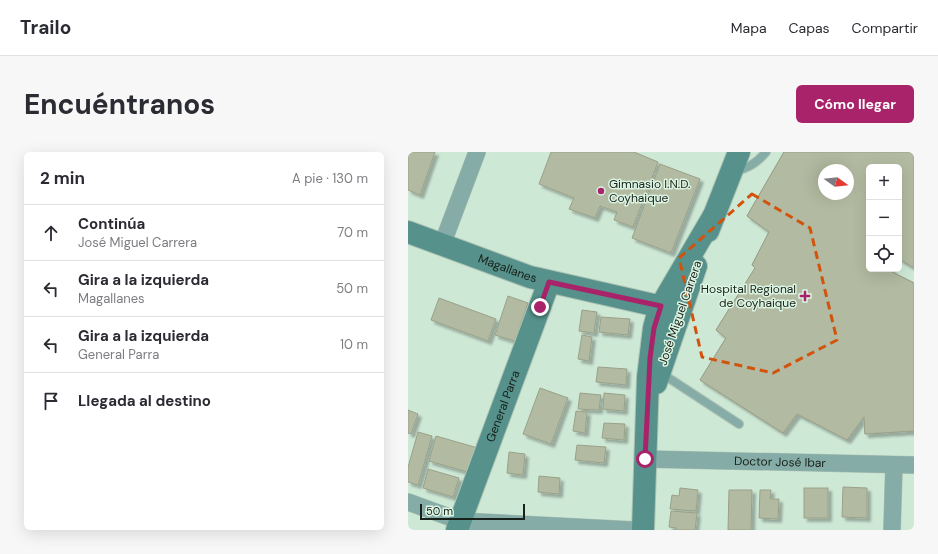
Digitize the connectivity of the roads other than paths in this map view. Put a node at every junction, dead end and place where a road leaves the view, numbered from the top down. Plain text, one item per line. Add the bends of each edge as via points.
1 (477, 152) edge
2 (739, 152) edge
3 (766, 152) edge
4 (731, 173) junction
5 (408, 232) edge
6 (442, 244) junction
7 (549, 282) junction
8 (671, 309) junction
9 (660, 372) junction
10 (647, 408) junction
11 (739, 424) dead end
12 (645, 459) junction
13 (894, 465) junction
14 (914, 465) edge
15 (408, 502) edge
16 (459, 526) edge
17 (633, 530) edge
18 (643, 530) edge
19 (892, 530) edge

1 - 6 street
2 - 4 street, José Miguel Carrera
3 - 4 lane via 751,167
4 - 8 street, José Miguel Carrera
5 - 6 street, Magallanes
6 - 7 street, Magallanes
7 - 8 street, Magallanes
7 - 16 street, General Parra
8 - 9 street, José Miguel Carrera
8 - 10 street, José Miguel Carrera via 654,328
9 - 10 street, José Miguel Carrera
9 - 11 lane
10 - 12 street, José Miguel Carrera
12 - 13 street, Doctor José Ibar
12 - 18 street, José Miguel Carrera
13 - 14 street, Doctor José Ibar
13 - 19 street
15 - 16 street
16 - 17 street

